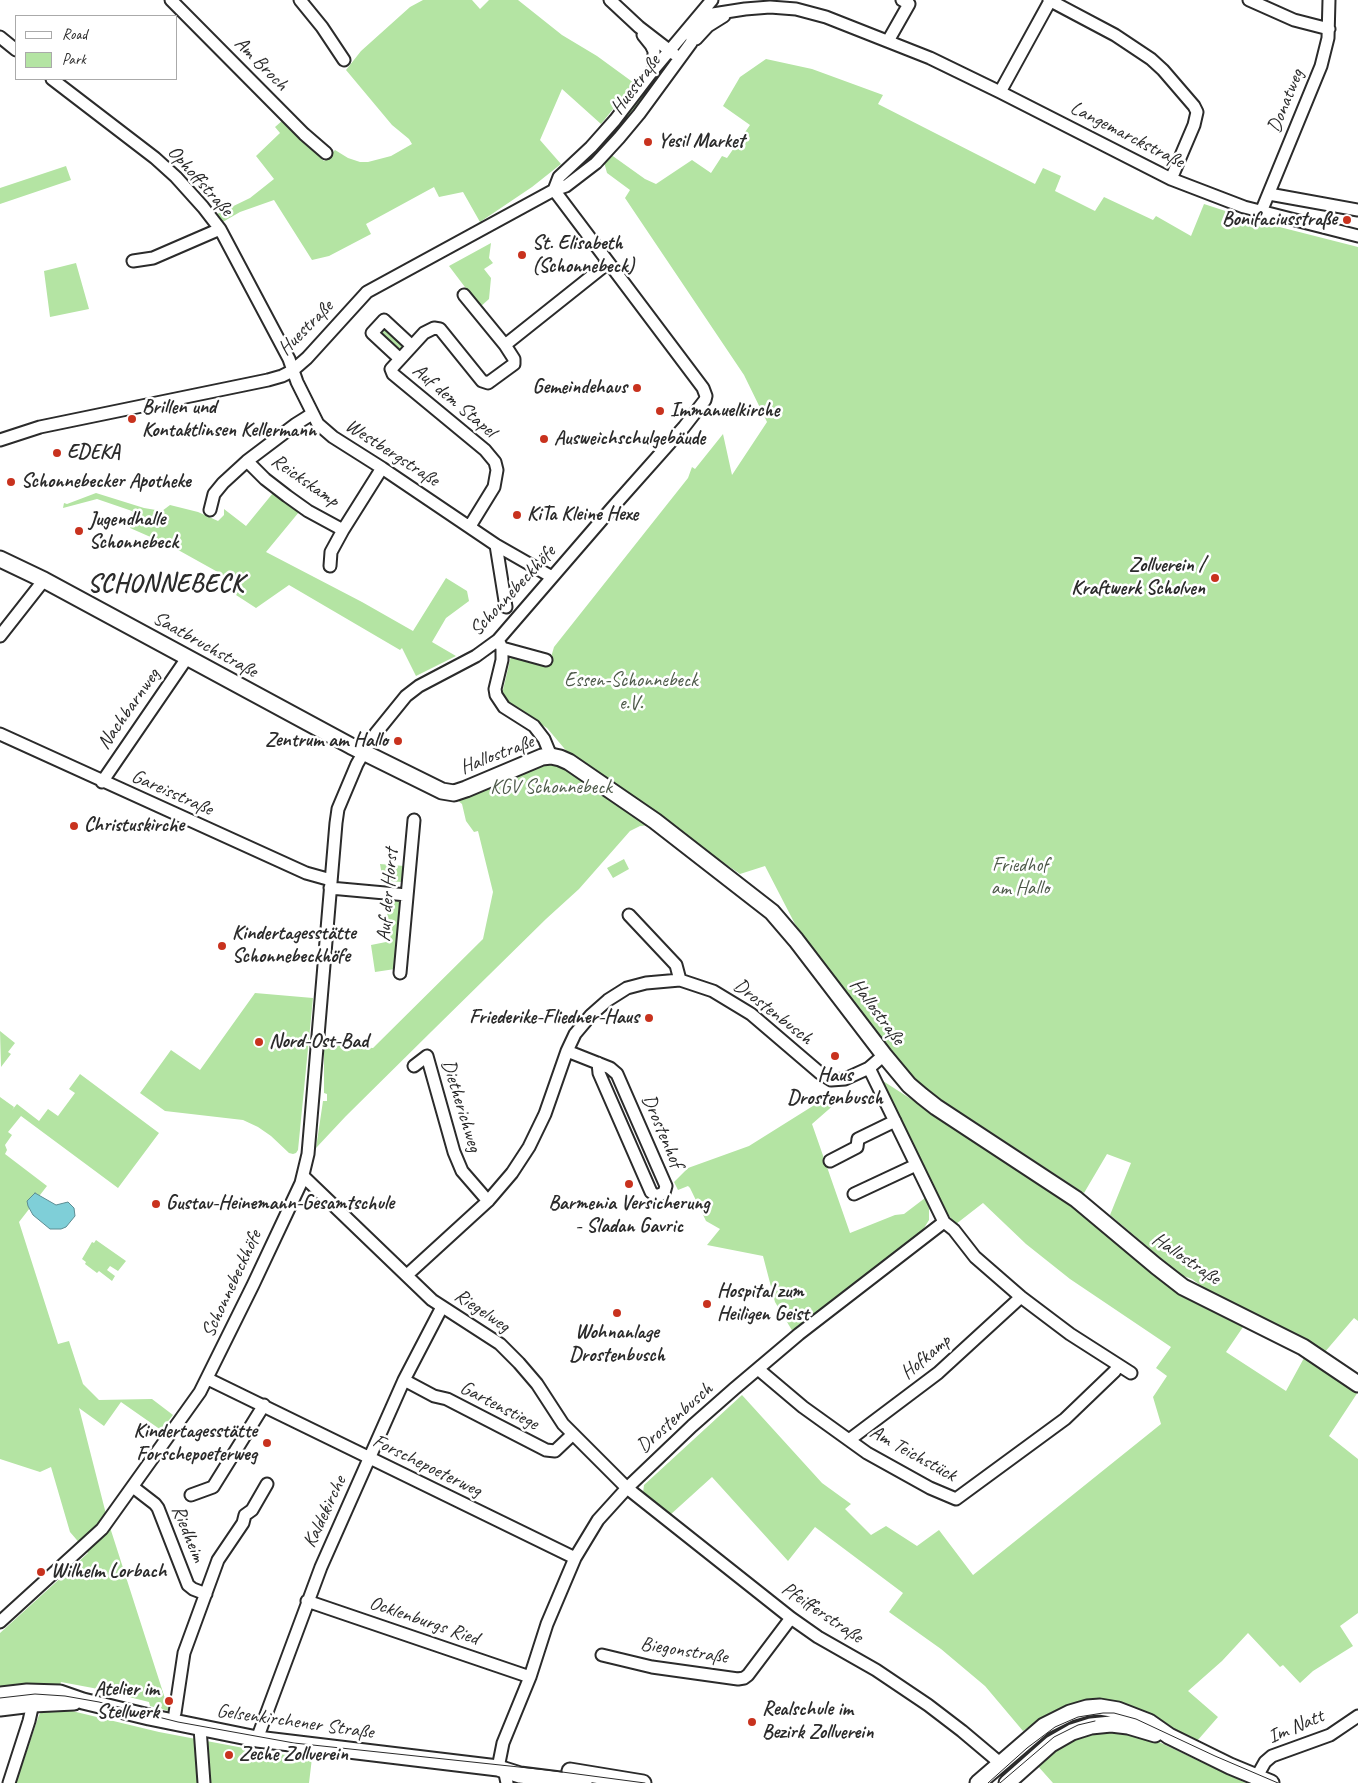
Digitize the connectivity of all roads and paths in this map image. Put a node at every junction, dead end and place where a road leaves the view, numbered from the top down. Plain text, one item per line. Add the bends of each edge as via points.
1 (300, 0) edge
2 (610, 0) edge
3 (712, 0) edge
4 (902, 0) edge
5 (1050, 0) edge
6 (1249, 0) edge
7 (1329, 0) edge
8 (178, 2) edge
9 (797, 4) edge
10 (1068, 7) edge
11 (729, 12) junction
12 (701, 18) junction
13 (639, 27) junction
14 (1329, 29) junction
15 (0, 37) edge
16 (689, 38) junction
17 (888, 41) junction
18 (15, 49) edge
19 (670, 51) junction
20 (680, 58) junction
21 (344, 60) dead end
22 (654, 69) junction
23 (53, 80) edge
24 (1000, 92) junction
25 (326, 153) dead end
26 (1172, 179) junction
27 (554, 190) junction
28 (1269, 194) junction
29 (1358, 210) edge
30 (1261, 212) junction
31 (220, 229) junction
32 (1358, 236) edge
33 (133, 261) dead end
34 (608, 263) junction
35 (464, 295) dead end
36 (505, 345) junction
37 (412, 346) junction
38 (400, 359) junction
39 (292, 371) junction
40 (312, 414) junction
41 (0, 440) edge
42 (247, 461) junction
43 (382, 468) junction
44 (210, 510) dead end
45 (470, 526) junction
46 (342, 530) junction
47 (496, 545) junction
48 (0, 559) edge
49 (330, 566) dead end
50 (552, 577) junction
51 (44, 580) junction
52 (506, 607) dead end
53 (0, 636) edge
54 (500, 644) junction
55 (188, 658) junction
56 (546, 660) dead end
57 (0, 734) edge
58 (363, 753) junction
59 (551, 756) junction
60 (102, 782) junction
61 (414, 820) dead end
62 (331, 884) junction
63 (407, 895) junction
64 (629, 915) dead end
65 (400, 973) dead end
66 (680, 980) junction
67 (567, 1051) junction
68 (884, 1055) junction
69 (598, 1063) junction
70 (414, 1066) dead end
71 (869, 1068) junction
72 (894, 1121) junction
73 (830, 1161) dead end
74 (916, 1165) junction
75 (303, 1176) junction
76 (854, 1194) dead end
77 (488, 1201) junction
78 (944, 1222) junction
79 (407, 1274) junction
80 (1022, 1297) junction
81 (442, 1307) junction
82 (1118, 1366) junction
83 (758, 1368) junction
84 (1131, 1373) dead end
85 (208, 1379) junction
86 (404, 1380) junction
87 (1358, 1384) edge
88 (264, 1405) junction
89 (573, 1434) junction
90 (849, 1440) junction
91 (370, 1459) junction
92 (267, 1484) dead end
93 (133, 1487) junction
94 (627, 1488) junction
95 (191, 1495) dead end
96 (574, 1558) junction
97 (206, 1594) junction
98 (307, 1602) junction
99 (791, 1618) junction
100 (0, 1622) edge
101 (602, 1655) dead end
102 (530, 1676) junction
103 (0, 1695) edge
104 (34, 1698) junction
105 (0, 1708) edge
106 (175, 1713) dead end
107 (1358, 1716) edge
108 (200, 1728) junction
109 (1169, 1736) junction
110 (257, 1739) junction
111 (1000, 1763) junction
112 (503, 1773) edge
113 (1256, 1778) junction
114 (545, 1781) edge
115 (9, 1783) edge
116 (204, 1783) edge
117 (584, 1783) edge
118 (643, 1783) edge
119 (978, 1783) edge
120 (1007, 1783) edge
121 (1271, 1783) edge

1 - 21 street
2 - 13 street
3 - 12 street
4 - 17 street via 909,4
5 - 10 street
5 - 24 street
6 - 14 street via 1294,20
7 - 14 street, Donatweg
8 - 25 street, Am Broch
9 - 11 street, Langemarckstraße
9 - 17 street, Langemarckstraße
10 - 26 street via 1151,60 1194,106 1197,112 1194,124
11 - 12 street, Langemarckstraße
11 - 16 street, Langemarckstraße
12 - 16 street
13 - 19 street
13 - 22 street via 654,51
14 - 28 street, Donatweg via 1320,66
15 - 18 street
16 - 19 street, Huestraße
16 - 20 street, Huestraße
17 - 24 street, Langemarckstraße
19 - 20 street
19 - 22 street, Huestraße
20 - 27 street, Huestraße via 602,157 566,186
22 - 27 street, Huestraße via 609,127 559,177
23 - 31 street, Ophoffstraße via 168,169
24 - 26 street, Langemarckstraße
26 - 30 street, Langemarckstraße
27 - 34 street
27 - 39 street, Huestraße via 367,292
28 - 29 street
28 - 30 street, Donatweg
30 - 32 street, Langemarckstraße
31 - 33 street via 153,258
31 - 39 street, Ophoffstraße via 289,359
34 - 36 street
34 - 50 street, Schonnebeckhöfe via 706,396 684,427
35 - 36 street, Auf dem Stapel
36 - 37 street, Auf dem Stapel via 514,364 488,382 482,381 440,329 424,333
37 - 38 street, Auf dem Stapel
37 - 38 street, Auf dem Stapel via 384,320 372,333
38 - 45 street, Auf dem Stapel via 391,369 392,374 485,450 495,462 494,487
39 - 40 street, Westbergstraße
39 - 41 street, Huestraße via 268,380 60,423
40 - 42 street
40 - 43 street, Westbergstraße via 333,437
42 - 44 street via 223,482 214,494
42 - 46 street, Reickskamp via 287,496
43 - 45 street, Westbergstraße
43 - 46 street
45 - 47 street, Westbergstraße
46 - 49 street via 331,552
47 - 50 street, Westbergstraße
47 - 52 street
48 - 51 main road, Saatbruchstraße
50 - 54 street, Schonnebeckhöfe
51 - 53 street
51 - 55 main road, Saatbruchstraße
54 - 56 street
54 - 58 street, Schonnebeckhöfe via 406,696
54 - 59 street via 502,660 496,695 504,707 534,726
55 - 58 main road, Saatbruchstraße
55 - 60 street, Nachbarnweg
57 - 60 street, Gareisstraße
58 - 59 main road, Hallostraße via 442,791 454,793
58 - 62 street, Schonnebeckhöfe via 338,809
59 - 68 main road, Hallostraße via 569,762 632,805 772,912
60 - 62 street, Gareisstraße
61 - 63 street, Auf der Horst
62 - 63 street
62 - 75 street, Schonnebeckhöfe via 309,1145
63 - 65 street, Auf der Horst
64 - 66 street via 676,965
66 - 67 street, Drostenbusch via 627,988 591,1015
66 - 71 street, Drostenbusch via 714,991 733,1002 831,1080 845,1079
67 - 69 street, Drostenhof
67 - 77 street, Drostenbusch via 545,1114 529,1146 512,1173
68 - 71 street, Drostenbusch
68 - 87 main road, Hallostraße via 909,1085 936,1107 1076,1198 1183,1287 1303,1347
69 - 69 street, Drostenhof via 599,1073 651,1192 656,1196 664,1193 666,1186 617,1074
70 - 77 street, Dietherichweg via 427,1056 454,1152 462,1170
71 - 72 street
72 - 73 street via 858,1139 856,1147
72 - 74 street
74 - 76 street
74 - 78 street
75 - 79 street, Riegelweg
75 - 85 street, Schonnebeckhöfe
77 - 79 street, Drostenbusch
78 - 80 street via 975,1257
78 - 83 street, Drostenbusch
79 - 81 street, Riegelweg
80 - 82 street
80 - 90 street, Hofkamp via 938,1373
81 - 86 street, Kaldekirche
81 - 89 street, Riegelweg via 500,1344 537,1384
82 - 84 street
82 - 90 street, Am Teichstück via 1065,1419 956,1499 884,1463
83 - 90 street, Am Teichstück via 803,1407
83 - 94 street, Drostenbusch
85 - 88 street, Forschepoeterweg
85 - 93 street, Schonnebeckhöfe
86 - 89 street, Gartenstiege via 546,1450 555,1451
86 - 91 street, Kaldekirche
88 - 91 street, Forschepoeterweg
88 - 95 street via 213,1487
89 - 94 street, Riegelweg
91 - 96 street, Forschepoeterweg
91 - 98 street, Kaldekirche
92 - 97 street, Riedheim via 218,1560
93 - 97 street, Riedheim via 158,1508 188,1585
93 - 100 street, Schonnebeckhöfe via 99,1533
94 - 96 street, Drostenbusch via 598,1520
94 - 99 street, Pfeifferstraße
96 - 102 street, Drostenbusch
97 - 106 street, Riedheim via 184,1653
98 - 102 street, Ocklenburgs Ried
98 - 110 street, Kaldekirche
99 - 101 street, Biegonstraße via 744,1678 652,1667
99 - 111 street, Pfeifferstraße via 928,1705
102 - 112 street, Drostenbusch via 503,1743
103 - 104 main road, Gelsenkirchener Straße
104 - 105 main road, Gelsenkirchener Straße
104 - 108 main road, Gelsenkirchener Straße via 60,1692 83,1701
104 - 115 street
107 - 113 street, Im Natt via 1330,1734 1272,1756
108 - 110 main road, Gelsenkirchener Straße
108 - 116 street
109 - 111 main road via 1149,1722 1124,1712 1087,1708 1044,1726
109 - 113 main road
109 - 120 main road via 1128,1726 1091,1726 1066,1734 1051,1744
110 - 112 main road, Gelsenkirchener Straße
111 - 119 main road
112 - 114 main road, Gelsenkirchener Straße
112 - 118 main road, Gelsenkirchener Straße via 523,1766
113 - 121 main road
114 - 117 main road, Gelsenkirchener Straße

